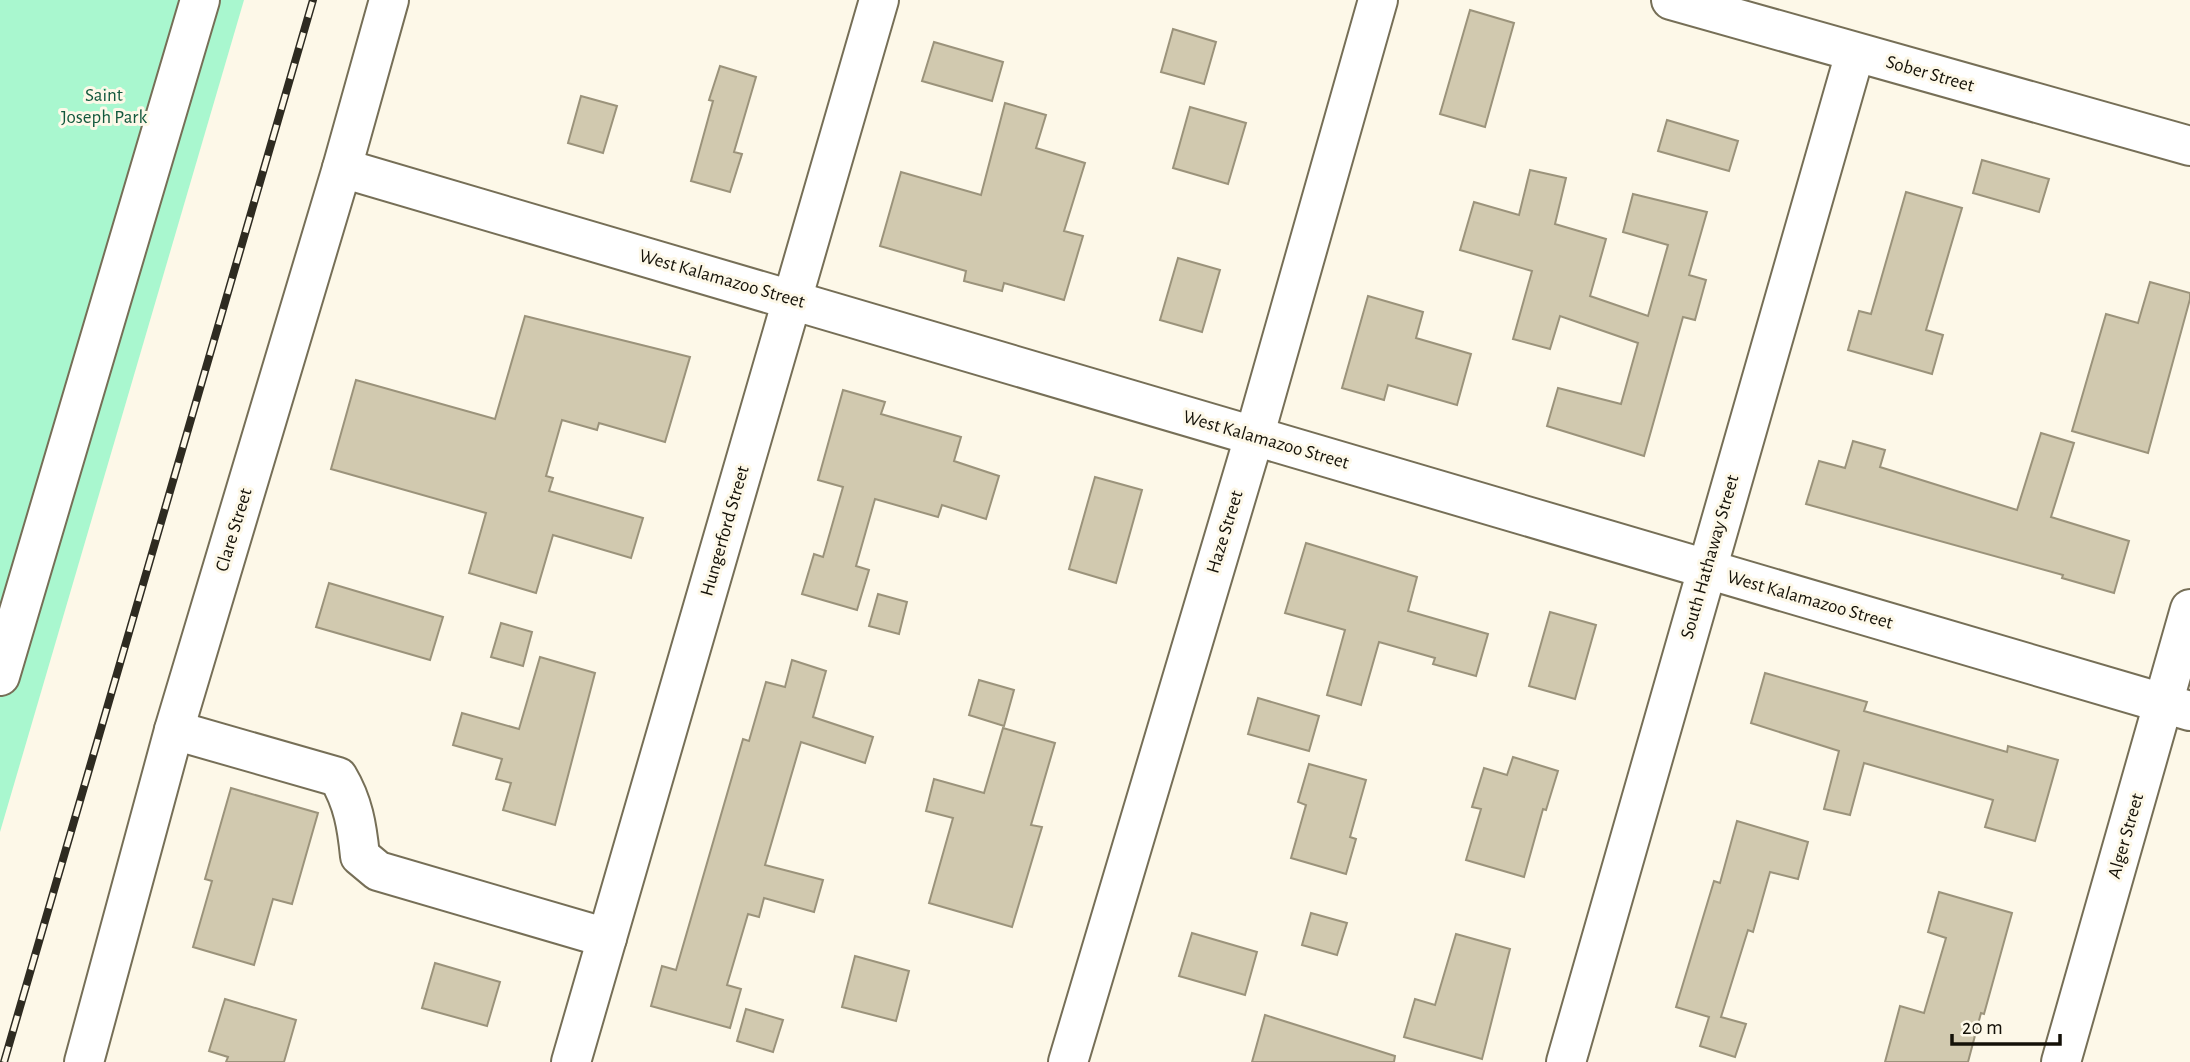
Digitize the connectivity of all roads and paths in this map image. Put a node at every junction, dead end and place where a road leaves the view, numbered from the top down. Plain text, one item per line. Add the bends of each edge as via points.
1 (200, 0) edge
2 (389, 0) edge
3 (879, 0) edge
4 (1378, 0) edge
5 (1671, 0) edge
6 (1855, 53) junction
7 (2190, 146) edge
8 (342, 169) junction
9 (793, 299) junction
10 (1254, 437) junction
11 (1707, 570) junction
12 (2190, 610) edge
13 (0, 676) edge
14 (2177, 707) edge
15 (174, 730) junction
16 (607, 938) junction
17 (84, 1062) edge
18 (571, 1062) edge
19 (1068, 1062) edge
20 (1566, 1062) edge
21 (2061, 1062) edge

1 - 13 street
2 - 8 street, Clare Street
3 - 9 street, Hungerford Street
4 - 10 street, Haze Street
5 - 6 street, Sober Street
6 - 7 street, Sober Street
6 - 11 street, South Hathaway Street
8 - 9 street, West Kalamazoo Street
8 - 15 street, Clare Street
9 - 10 street, West Kalamazoo Street
9 - 16 street, Hungerford Street
10 - 11 street, West Kalamazoo Street
10 - 19 street, Haze Street
11 - 14 street, West Kalamazoo Street
11 - 20 street, South Hathaway Street
12 - 14 street, Alger Street
14 - 21 street, Alger Street
15 - 16 street via 338,777 357,822 360,856 378,871
15 - 17 street, Clare Street
16 - 18 street, Hungerford Street

